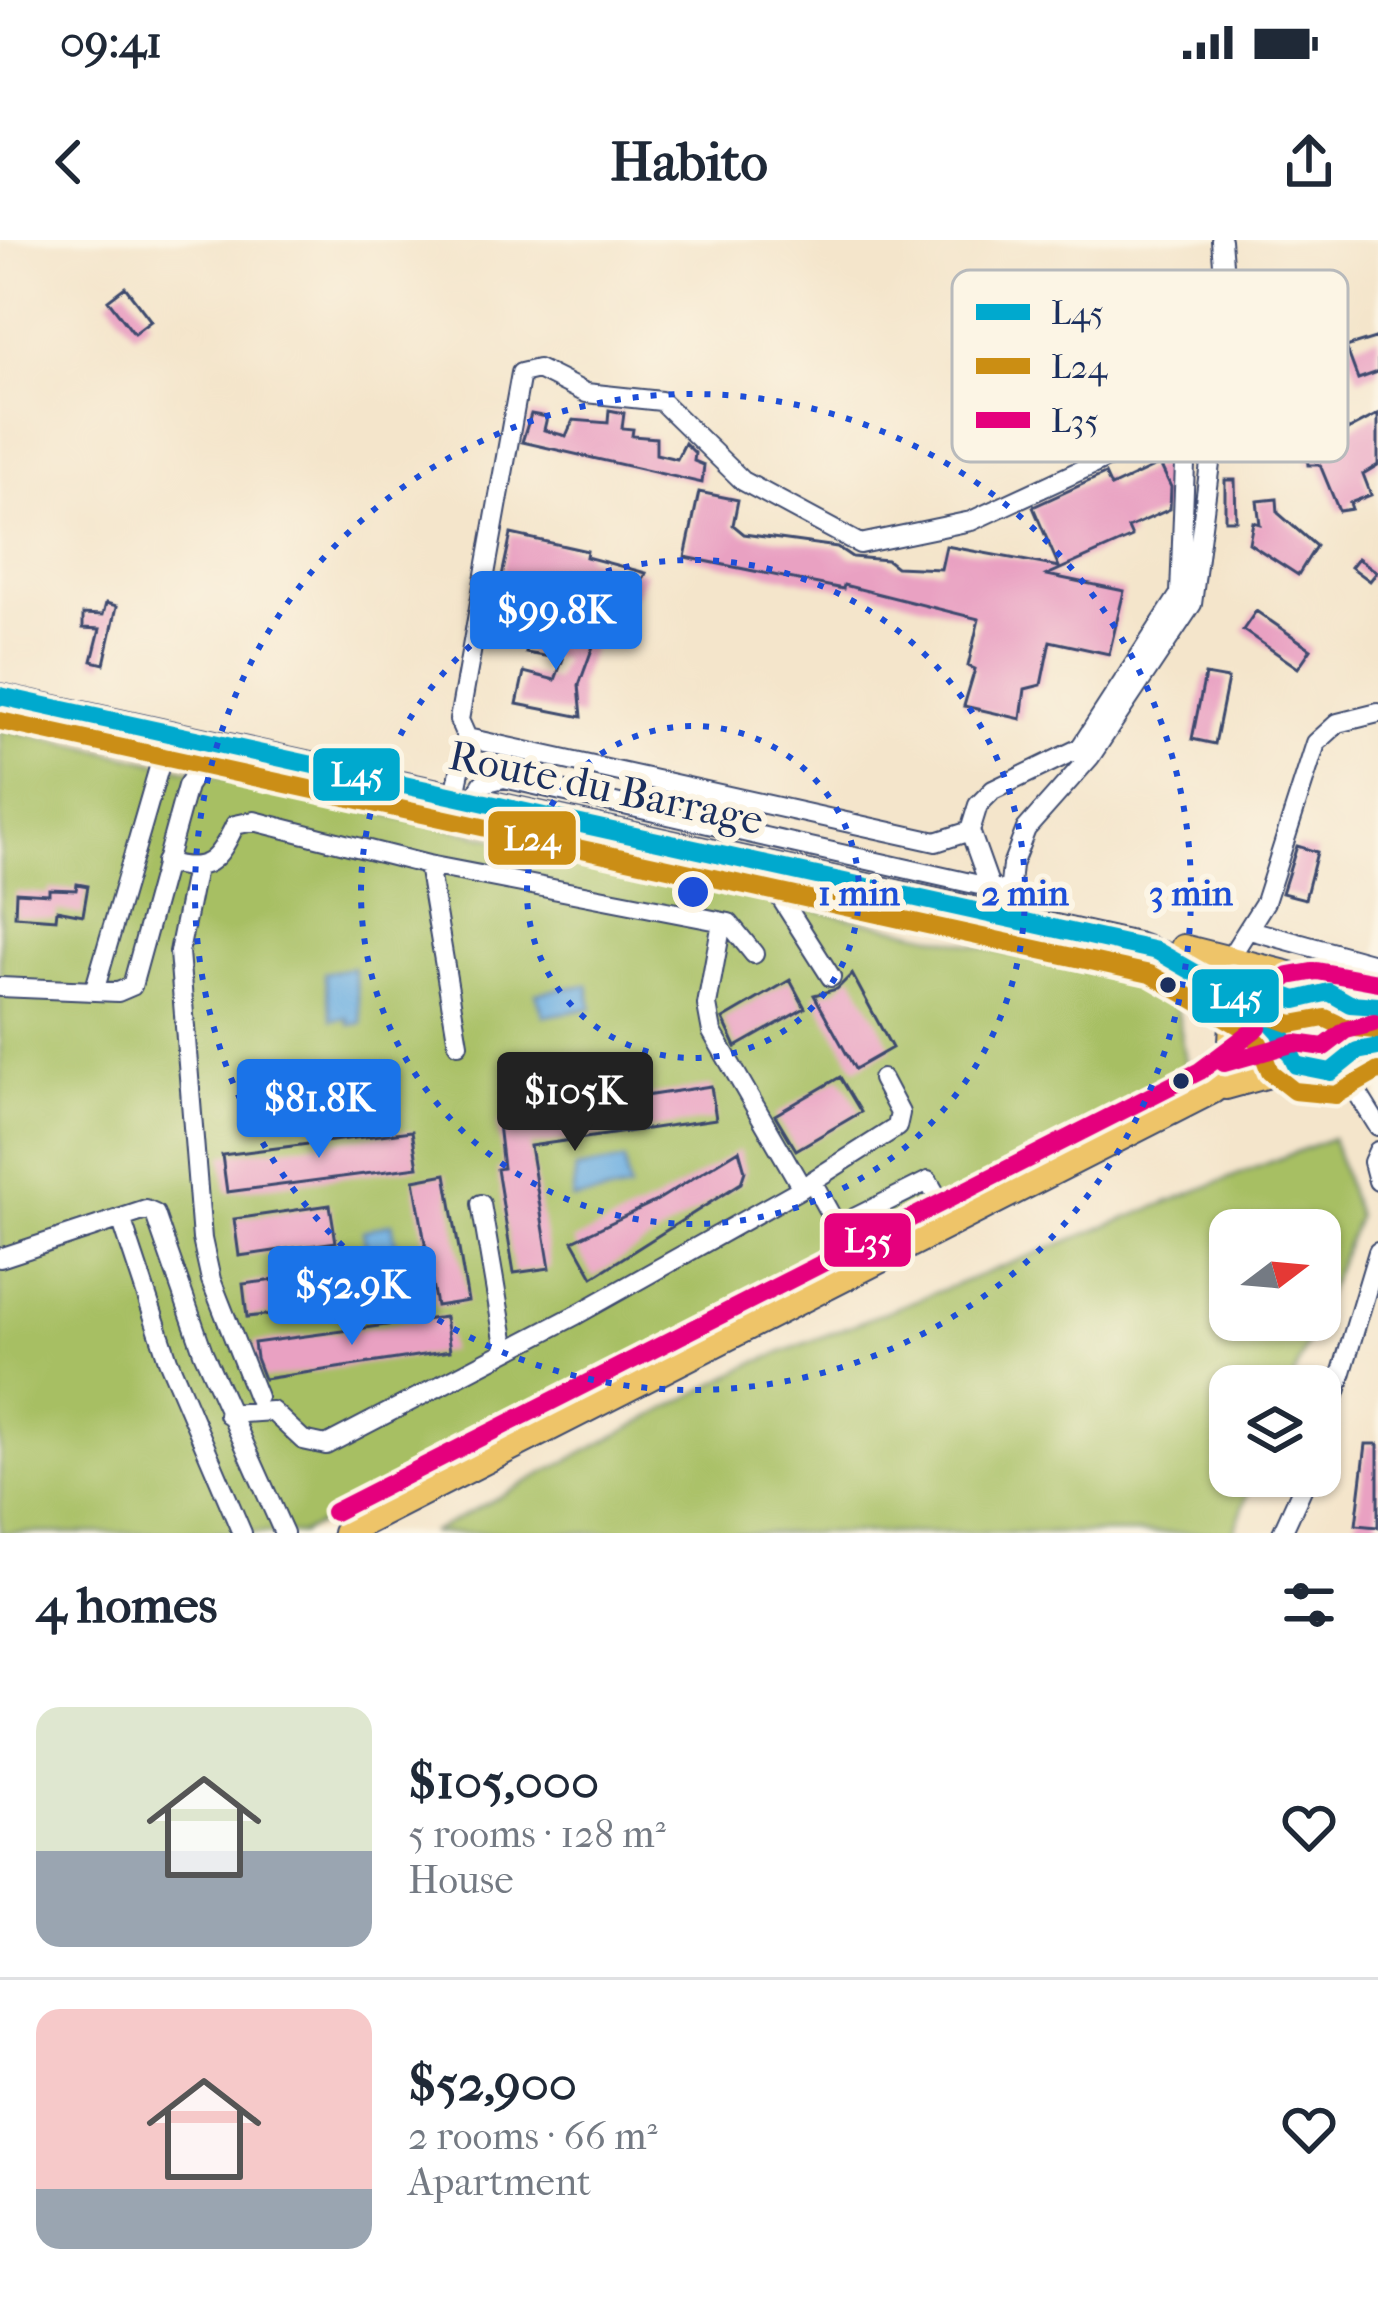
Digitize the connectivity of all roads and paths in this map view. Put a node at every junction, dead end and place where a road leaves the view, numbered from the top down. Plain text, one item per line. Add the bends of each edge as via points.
1 (1221, 240) edge
2 (1224, 270) edge
3 (1097, 462) edge
4 (1184, 462) edge
5 (1208, 462) edge
6 (0, 696) edge
7 (1378, 713) edge
8 (164, 731) junction
9 (466, 738) junction
10 (216, 743) junction
11 (464, 797) junction
12 (970, 831) junction
13 (165, 862) junction
14 (769, 862) junction
15 (428, 865) junction
16 (196, 868) junction
17 (1001, 898) junction
18 (722, 922) junction
19 (1250, 930) junction
20 (1156, 951) junction
21 (754, 954) dead end
22 (1231, 956) junction
23 (104, 962) junction
24 (1378, 965) edge
25 (1201, 969) junction
26 (137, 971) junction
27 (831, 977) dead end
28 (0, 987) edge
29 (95, 988) junction
30 (1378, 996) edge
31 (1296, 1000) junction
32 (1350, 1004) junction
33 (1378, 1006) edge
34 (1281, 1035) junction
35 (458, 1044) dead end
36 (1359, 1055) edge
37 (1299, 1067) junction
38 (881, 1079) dead end
39 (1221, 1085) junction
40 (1376, 1130) edge
41 (1378, 1151) edge
42 (1378, 1181) edge
43 (481, 1204) dead end
44 (121, 1218) junction
45 (954, 1226) junction
46 (836, 1227) junction
47 (1378, 1252) edge
48 (0, 1258) edge
49 (862, 1272) junction
50 (506, 1351) junction
51 (1341, 1375) edge
52 (256, 1396) dead end
53 (228, 1414) junction
54 (1298, 1497) edge
55 (242, 1533) edge
56 (284, 1533) edge
57 (344, 1533) edge
58 (1282, 1533) edge

1 - 2 street
3 - 9 street via 958,525 854,543 742,481 661,401 586,393 525,370 516,382 459,720
4 - 12 street via 1177,600 1084,744 993,790
5 - 17 street via 1196,593 1090,757 1026,829
6 - 8 main road, Route du Barrage
7 - 19 street via 1338,723 1316,743
8 - 10 main road, Route du Barrage
8 - 23 street
9 - 11 street
9 - 12 street via 936,842
10 - 11 main road, Route du Barrage
10 - 13 street via 187,786
11 - 14 main road, Route du Barrage
11 - 17 street via 504,778
12 - 17 street
13 - 16 street
13 - 26 street
14 - 17 main road, Route du Barrage
14 - 27 street via 775,889
15 - 16 street via 245,820 217,861
15 - 18 street
15 - 35 street
16 - 52 street via 178,952 202,1239
17 - 20 main road, Route du Barrage
18 - 21 street via 738,928
18 - 50 street via 707,1005 712,1032 802,1188
19 - 22 street
19 - 24 street
20 - 22 main road
20 - 25 main road, Route du Barrage
22 - 30 main road
23 - 26 street
23 - 29 street
25 - 31 main road, Route du Barrage
25 - 34 main road, Route du Barrage
25 - 39 main road via 1232,1023
26 - 29 street via 125,992
28 - 29 street
31 - 32 main road via 1329,992
31 - 34 main road
32 - 33 main road
32 - 36 main road via 1361,1027
34 - 37 main road
34 - 39 main road
36 - 37 main road via 1320,1074
36 - 40 street
37 - 39 main road
38 - 46 street via 900,1113 897,1127 812,1180
39 - 45 main road
41 - 42 street
43 - 50 street
44 - 48 street
44 - 53 street via 146,1210 161,1222
44 - 55 street via 168,1360
45 - 46 street via 928,1181
45 - 49 main road
46 - 49 street
47 - 51 street
49 - 57 main road
50 - 53 street via 320,1447 272,1411
53 - 56 street
54 - 58 street

